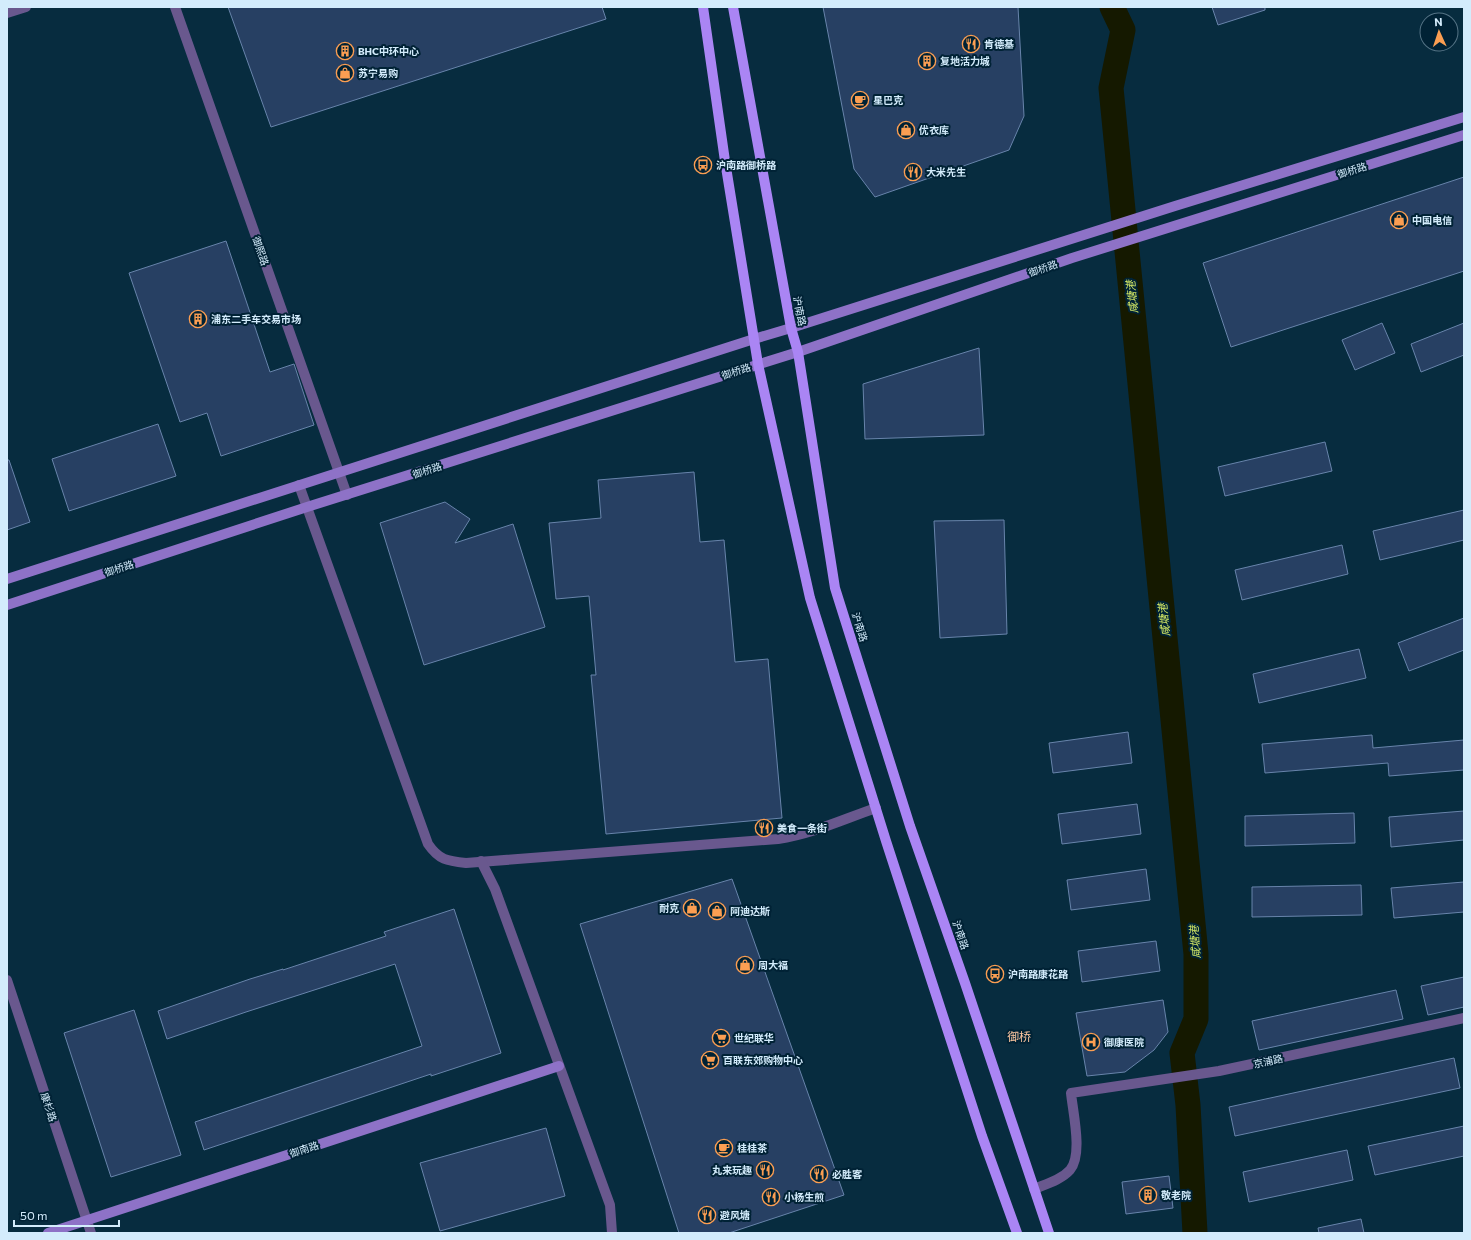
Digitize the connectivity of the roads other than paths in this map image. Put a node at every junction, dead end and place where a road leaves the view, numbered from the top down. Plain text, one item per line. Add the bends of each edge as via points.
1 (26, 7) edge
2 (175, 7) edge
3 (703, 7) edge
4 (733, 7) edge
5 (7, 13) edge
6 (1464, 117) edge
7 (1464, 135) edge
8 (791, 328) junction
9 (754, 338) junction
10 (798, 352) junction
11 (758, 364) junction
12 (338, 472) junction
13 (299, 485) junction
14 (346, 495) junction
15 (307, 507) junction
16 (7, 579) edge
17 (7, 605) edge
18 (876, 808) junction
19 (481, 861) junction
20 (7, 980) edge
21 (1464, 1018) edge
22 (560, 1066) junction
23 (1034, 1189) junction
24 (86, 1221) junction
25 (48, 1233) edge
26 (91, 1233) edge
27 (612, 1233) edge
28 (1017, 1233) edge
29 (1049, 1233) edge

1 - 5 street
2 - 12 street, 御熙路
3 - 9 main road
4 - 8 main road, 沪南路
6 - 8 main road, 御桥路
7 - 10 main road, 御桥路 via 1072,258
8 - 9 main road, 御桥路
8 - 10 main road, 沪南路
9 - 11 main road
9 - 12 main road, 御桥路
10 - 11 main road, 御桥路
10 - 23 main road, 沪南路 via 835,588 910,826
11 - 14 main road, 御桥路
11 - 18 main road via 810,598
12 - 13 main road, 御桥路
12 - 14 street, 御熙路
13 - 15 street
13 - 16 main road, 御桥路
14 - 15 main road, 御桥路
15 - 17 main road, 御桥路
15 - 19 street via 428,844 440,858 452,862
18 - 19 street via 809,832 778,839
18 - 28 main road via 982,1136
19 - 22 street via 495,889
20 - 24 street, 康杉路
21 - 23 street, 京浦路 via 1219,1071 1071,1093 1077,1147 1075,1160 1070,1170 1061,1178
22 - 24 main road, 御南路
22 - 27 street via 610,1205
23 - 29 main road, 沪南路
24 - 25 main road, 御南路
24 - 26 street, 康杉路

